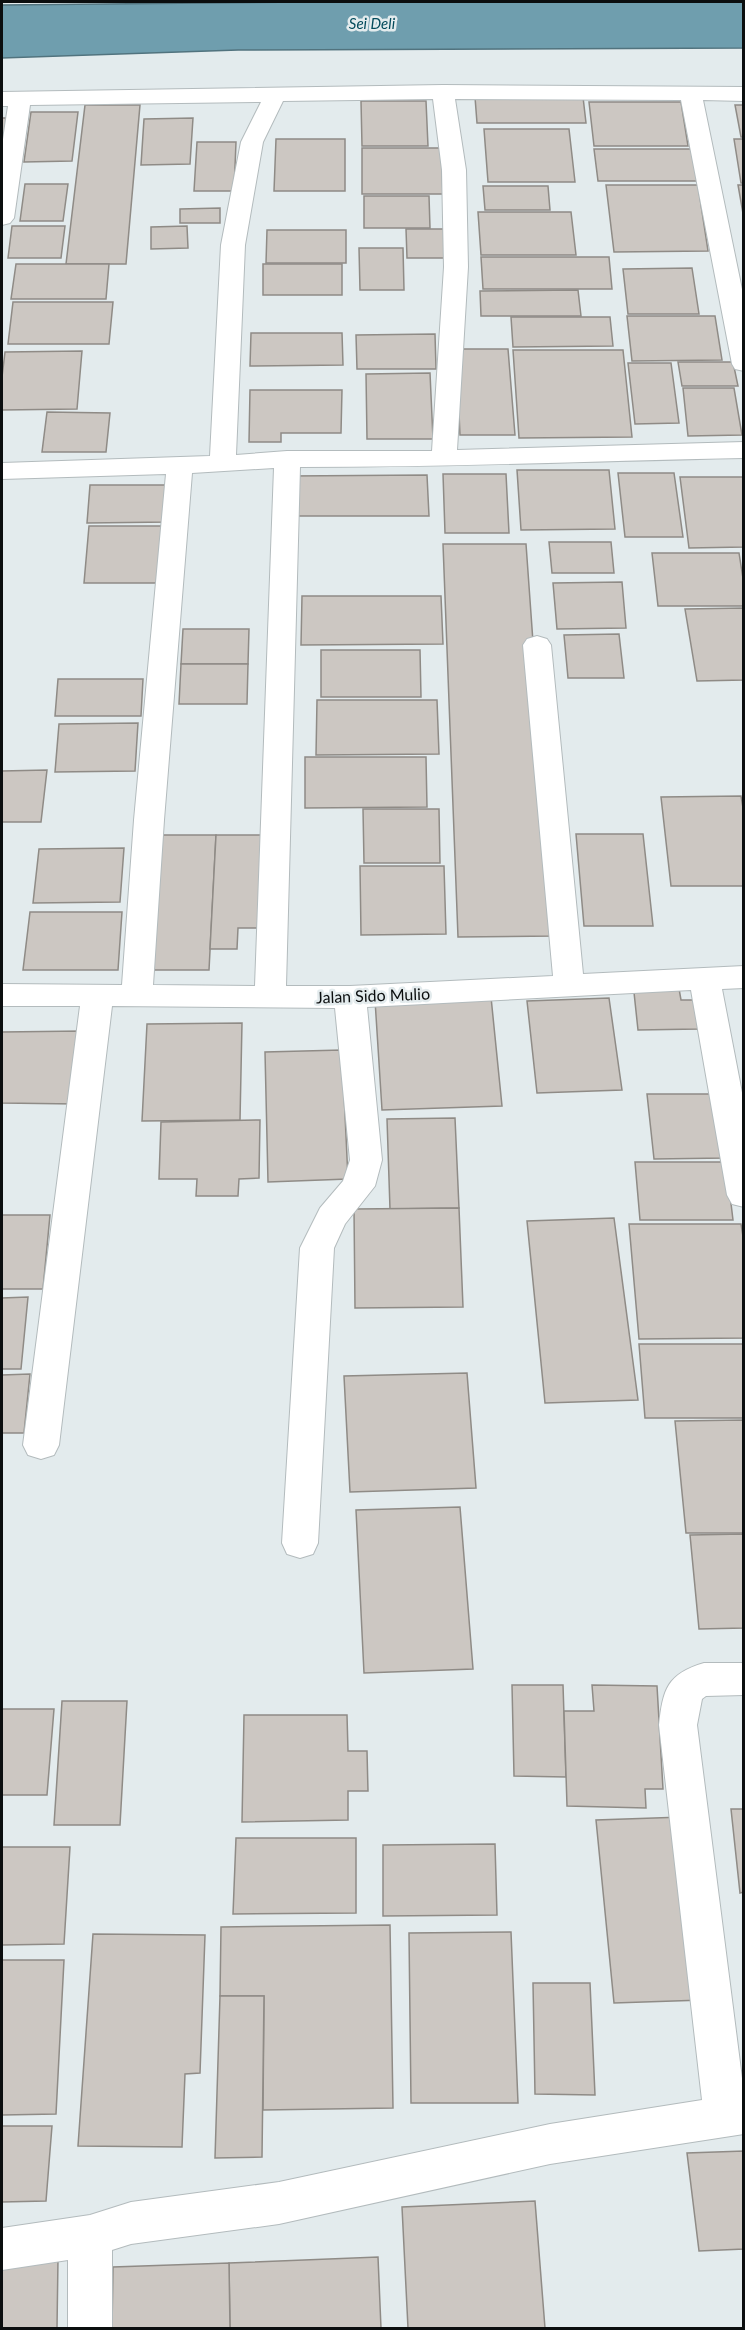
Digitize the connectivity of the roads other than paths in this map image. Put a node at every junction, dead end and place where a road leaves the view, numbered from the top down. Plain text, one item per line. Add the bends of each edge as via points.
1 (443, 92) junction
2 (692, 94) junction
3 (744, 94) edge
4 (274, 95) junction
5 (11, 99) edge
6 (2, 218) edge
7 (744, 364) edge
8 (744, 450) edge
9 (287, 459) junction
10 (444, 459) junction
11 (223, 463) junction
12 (180, 466) junction
13 (2, 471) edge
14 (537, 645) dead end
15 (744, 977) edge
16 (705, 980) junction
17 (569, 986) junction
18 (2, 995) edge
19 (137, 995) junction
20 (97, 997) junction
21 (270, 997) junction
22 (350, 997) junction
23 (744, 1196) edge
24 (41, 1445) dead end
25 (300, 1543) dead end
26 (744, 1679) edge
27 (734, 2116) edge
28 (90, 2236) junction
29 (2, 2249) edge
30 (90, 2328) edge

1 - 2 street
1 - 4 street
1 - 10 street via 454,170 456,267
2 - 3 street
2 - 7 street
4 - 5 street
4 - 11 street via 252,142 233,245
5 - 6 street
8 - 10 street
9 - 10 street
9 - 11 street
9 - 21 street
11 - 12 street
12 - 13 street
12 - 19 street
14 - 17 street
15 - 16 street, Jalan Sido Mulio
16 - 17 street, Jalan Sido Mulio
16 - 23 street
17 - 22 street, Jalan Sido Mulio
18 - 20 street, Jalan Sido Mulio
19 - 20 street, Jalan Sido Mulio
19 - 21 street, Jalan Sido Mulio
20 - 24 street
21 - 22 street, Jalan Sido Mulio
22 - 25 street via 366,1160 358,1186 332,1216 317,1248
26 - 27 street via 700,1679 685,1689 678,1725
27 - 28 street via 550,2144 279,2204 131,2223
28 - 29 street
28 - 30 street

